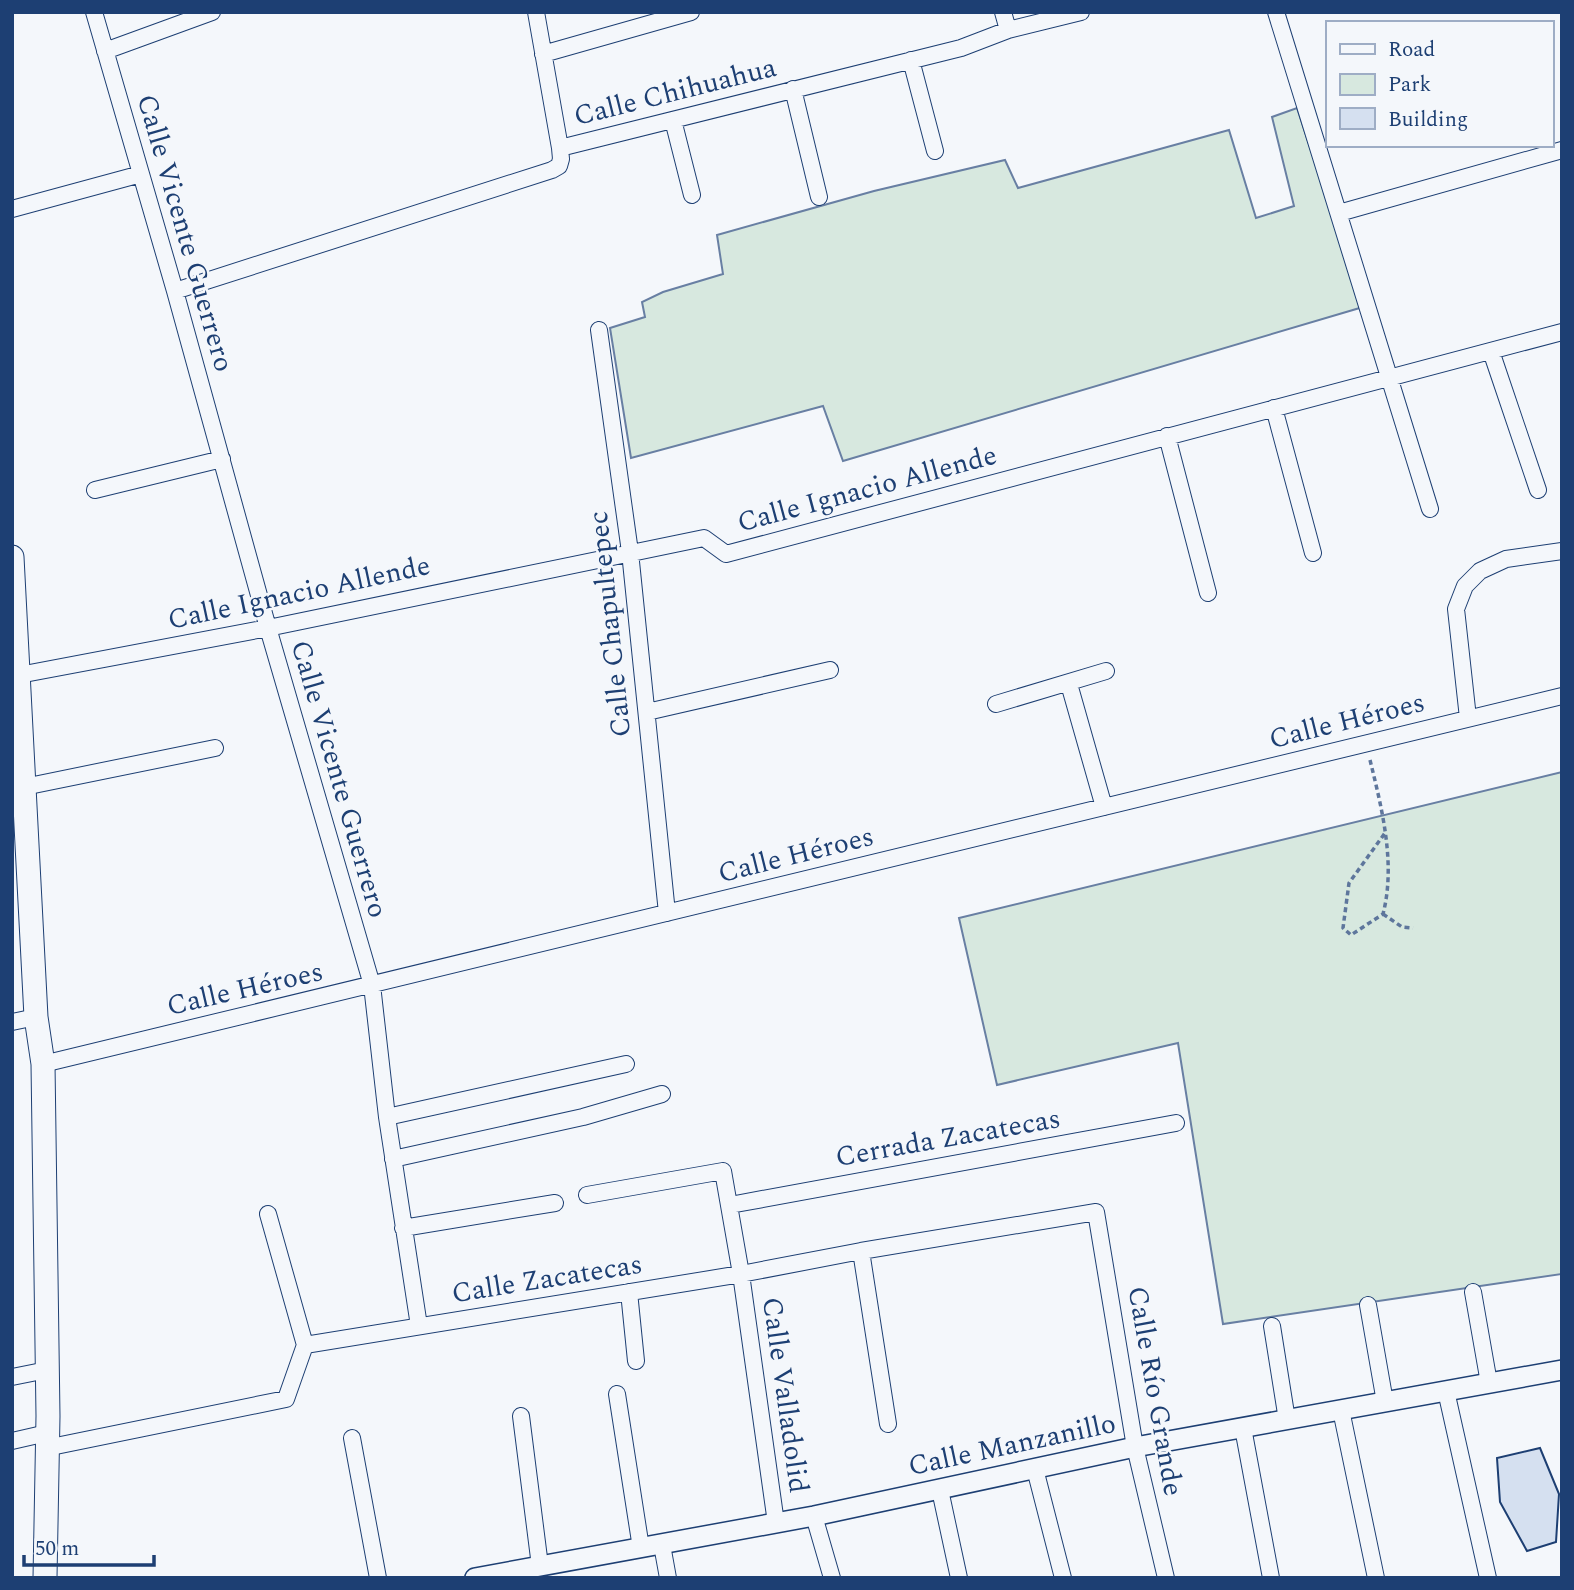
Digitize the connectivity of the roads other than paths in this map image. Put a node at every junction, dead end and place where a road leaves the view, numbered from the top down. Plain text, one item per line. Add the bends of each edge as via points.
1 (94, 12) edge
2 (212, 12) edge
3 (536, 12) edge
4 (691, 12) edge
5 (1003, 12) edge
6 (1081, 12) edge
7 (1276, 12) edge
8 (1008, 30) junction
9 (105, 51) junction
10 (543, 54) junction
11 (911, 60) junction
12 (793, 89) junction
13 (673, 120) junction
14 (560, 148) junction
15 (1562, 150) edge
16 (935, 151) dead end
17 (141, 174) junction
18 (692, 195) dead end
19 (819, 197) dead end
20 (12, 209) edge
21 (1339, 214) junction
22 (175, 291) junction
23 (599, 330) dead end
24 (1562, 332) edge
25 (1491, 351) junction
26 (1389, 378) junction
27 (1274, 408) junction
28 (1167, 436) junction
29 (222, 459) junction
30 (95, 490) dead end
31 (1538, 490) dead end
32 (1430, 509) dead end
33 (1562, 551) edge
34 (630, 552) junction
35 (1313, 553) dead end
36 (12, 557) edge
37 (1208, 593) dead end
38 (268, 628) junction
39 (830, 670) dead end
40 (1106, 671) dead end
41 (19, 675) junction
42 (1069, 684) junction
43 (1562, 695) edge
44 (996, 704) dead end
45 (647, 712) junction
46 (1468, 719) junction
47 (215, 748) dead end
48 (24, 787) junction
49 (1104, 807) junction
50 (667, 913) junction
51 (372, 985) junction
52 (36, 1017) junction
53 (12, 1022) edge
54 (43, 1064) junction
55 (626, 1064) dead end
56 (662, 1094) dead end
57 (387, 1117) junction
58 (1176, 1123) dead end
59 (393, 1158) junction
60 (587, 1195) dead end
61 (555, 1203) dead end
62 (730, 1205) junction
63 (1096, 1212) joint
64 (268, 1214) dead end
65 (403, 1228) junction
66 (861, 1251) junction
67 (741, 1273) junction
68 (629, 1292) junction
69 (1473, 1292) dead end
70 (1368, 1305) dead end
71 (419, 1326) junction
72 (1272, 1326) dead end
73 (304, 1345) junction
74 (636, 1361) dead end
75 (47, 1370) junction
76 (1562, 1370) edge
77 (12, 1377) edge
78 (1489, 1383) junction
79 (1446, 1391) junction
80 (617, 1394) dead end
81 (1385, 1402) junction
82 (1341, 1410) junction
83 (521, 1416) dead end
84 (1287, 1420) junction
85 (888, 1424) dead end
86 (1243, 1427) junction
87 (352, 1438) dead end
88 (12, 1441) edge
89 (46, 1441) junction
90 (1135, 1447) junction
91 (1035, 1469) junction
92 (940, 1490) junction
93 (814, 1517) junction
94 (776, 1523) junction
95 (662, 1545) junction
96 (641, 1548) junction
97 (549, 1570) edge
98 (45, 1578) edge
99 (378, 1578) edge
100 (475, 1578) edge
101 (668, 1578) edge
102 (832, 1578) edge
103 (959, 1578) edge
104 (1063, 1578) edge
105 (1166, 1578) edge
106 (1271, 1578) edge
107 (1376, 1578) edge
108 (1488, 1578) edge

1 - 9 street, Calle Vicente Guerrero
2 - 9 street
3 - 10 street
4 - 10 street
5 - 8 street
6 - 8 street, Calle Chihuahua
7 - 21 street
8 - 11 street, Calle Chihuahua
9 - 17 street, Calle Vicente Guerrero
10 - 14 street
11 - 12 street, Calle Chihuahua
11 - 16 street
12 - 13 street, Calle Chihuahua
12 - 19 street
13 - 14 street, Calle Chihuahua
13 - 18 street
14 - 22 street, Calle Chihuahua via 559,166 552,170
15 - 21 street
17 - 20 street
17 - 22 street, Calle Vicente Guerrero
21 - 26 street
22 - 29 street, Calle Vicente Guerrero
23 - 34 street, Calle Chapultepec
24 - 25 street, Calle Ignacio Allende
25 - 26 street, Calle Ignacio Allende
25 - 31 street
26 - 27 street, Calle Ignacio Allende
26 - 32 street
27 - 28 street, Calle Ignacio Allende
27 - 35 street
28 - 34 street, Calle Ignacio Allende via 726,554 704,538
28 - 37 street
29 - 30 street
29 - 38 street, Calle Vicente Guerrero
33 - 46 street via 1506,559 1480,571 1465,586 1456,609
34 - 38 street, Calle Ignacio Allende
34 - 45 street, Calle Chapultepec
36 - 41 main road
38 - 41 street, Calle Ignacio Allende
38 - 51 street, Calle Vicente Guerrero
39 - 45 street
40 - 42 street
41 - 48 main road
42 - 44 street
42 - 49 street
43 - 46 street, Calle Héroes
45 - 50 street, Calle Chapultepec
46 - 49 street, Calle Héroes
47 - 48 street
48 - 52 main road
49 - 50 street, Calle Héroes
50 - 51 street, Calle Héroes
51 - 54 street, Calle Héroes
51 - 57 street, Calle Vicente Guerrero
52 - 53 street
52 - 54 main road
54 - 75 main road
55 - 57 street
56 - 59 street via 583,1117
57 - 59 street, Calle Vicente Guerrero
58 - 62 street, Cerrada Zacatecas
59 - 65 street, Calle Vicente Guerrero
60 - 62 street via 723,1171
61 - 65 street
62 - 67 street
63 - 66 street, Calle Zacatecas
63 - 90 street, Calle Río Grande
64 - 73 street
65 - 71 street, Calle Vicente Guerrero
66 - 67 street, Calle Zacatecas
66 - 85 street
67 - 68 street, Calle Zacatecas
67 - 94 street, Calle Valladolid
68 - 71 street, Calle Zacatecas
68 - 74 street
69 - 78 street
70 - 81 street
71 - 73 street, Calle Zacatecas
72 - 84 street
73 - 89 street via 286,1399
75 - 77 street
75 - 89 main road
76 - 78 street, Calle Manzanillo
78 - 79 street, Calle Manzanillo
79 - 81 street, Calle Manzanillo
79 - 108 street
80 - 96 street
81 - 82 street, Calle Manzanillo
82 - 84 street, Calle Manzanillo
82 - 107 street
83 - 97 street
84 - 86 street, Calle Manzanillo
86 - 90 street, Calle Manzanillo
86 - 106 street
87 - 99 street
88 - 89 street
89 - 98 main road
90 - 91 street, Calle Manzanillo
90 - 105 street, Calle Río Grande
91 - 92 street, Calle Manzanillo
91 - 104 street
92 - 93 street, Calle Manzanillo
92 - 103 street
93 - 94 street, Calle Manzanillo
93 - 102 street, Calle Valladolid
94 - 95 street, Calle Manzanillo
95 - 96 street, Calle Manzanillo
95 - 101 street
96 - 97 street, Calle Manzanillo
97 - 100 street, Calle Manzanillo

